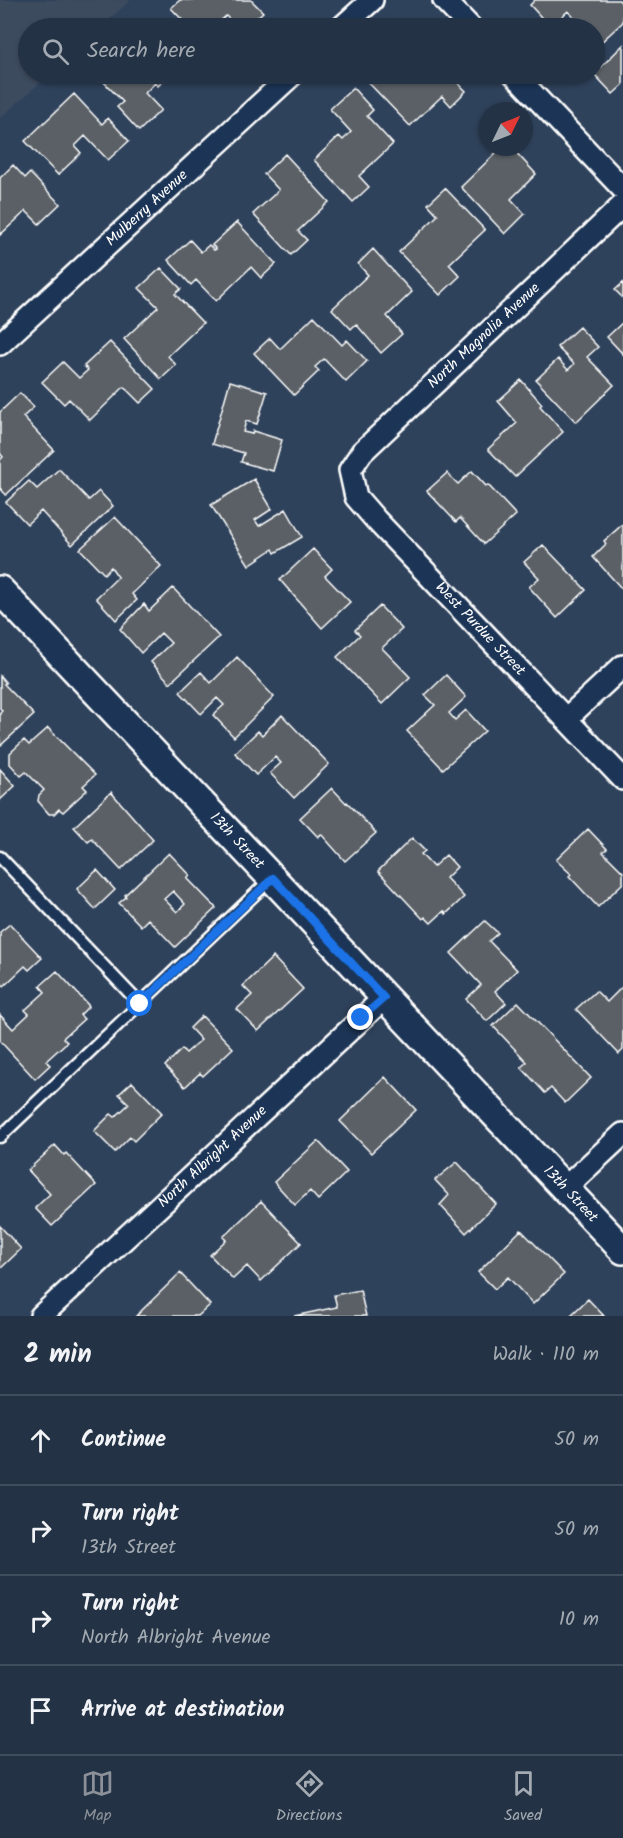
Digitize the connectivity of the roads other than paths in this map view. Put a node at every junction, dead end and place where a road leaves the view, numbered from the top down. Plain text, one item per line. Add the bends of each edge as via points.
1 (372, 0) edge
2 (444, 0) edge
3 (353, 18) edge
4 (461, 18) edge
5 (282, 84) edge
6 (523, 84) edge
7 (623, 189) edge
8 (623, 205) edge
9 (0, 344) edge
10 (350, 470) joint
11 (0, 590) edge
12 (623, 666) edge
13 (566, 719) junction
14 (623, 779) edge
15 (0, 856) edge
16 (273, 878) junction
17 (384, 998) junction
18 (140, 1004) junction
19 (623, 1134) edge
20 (0, 1137) edge
21 (565, 1188) junction
22 (623, 1250) edge
23 (41, 1316) edge

1 - 3 street
2 - 4 street
5 - 9 street, Mulberry Avenue
6 - 7 street
8 - 10 street, North Magnolia Avenue via 362,452
10 - 13 street, West Purdue Street via 356,497
11 - 16 street, 13th Street
12 - 13 street
13 - 14 street, West Purdue Street
15 - 18 lane
16 - 17 street, 13th Street
16 - 18 lane
17 - 21 street, 13th Street
17 - 23 street, North Albright Avenue
18 - 20 lane
19 - 21 street
21 - 22 street, 13th Street

